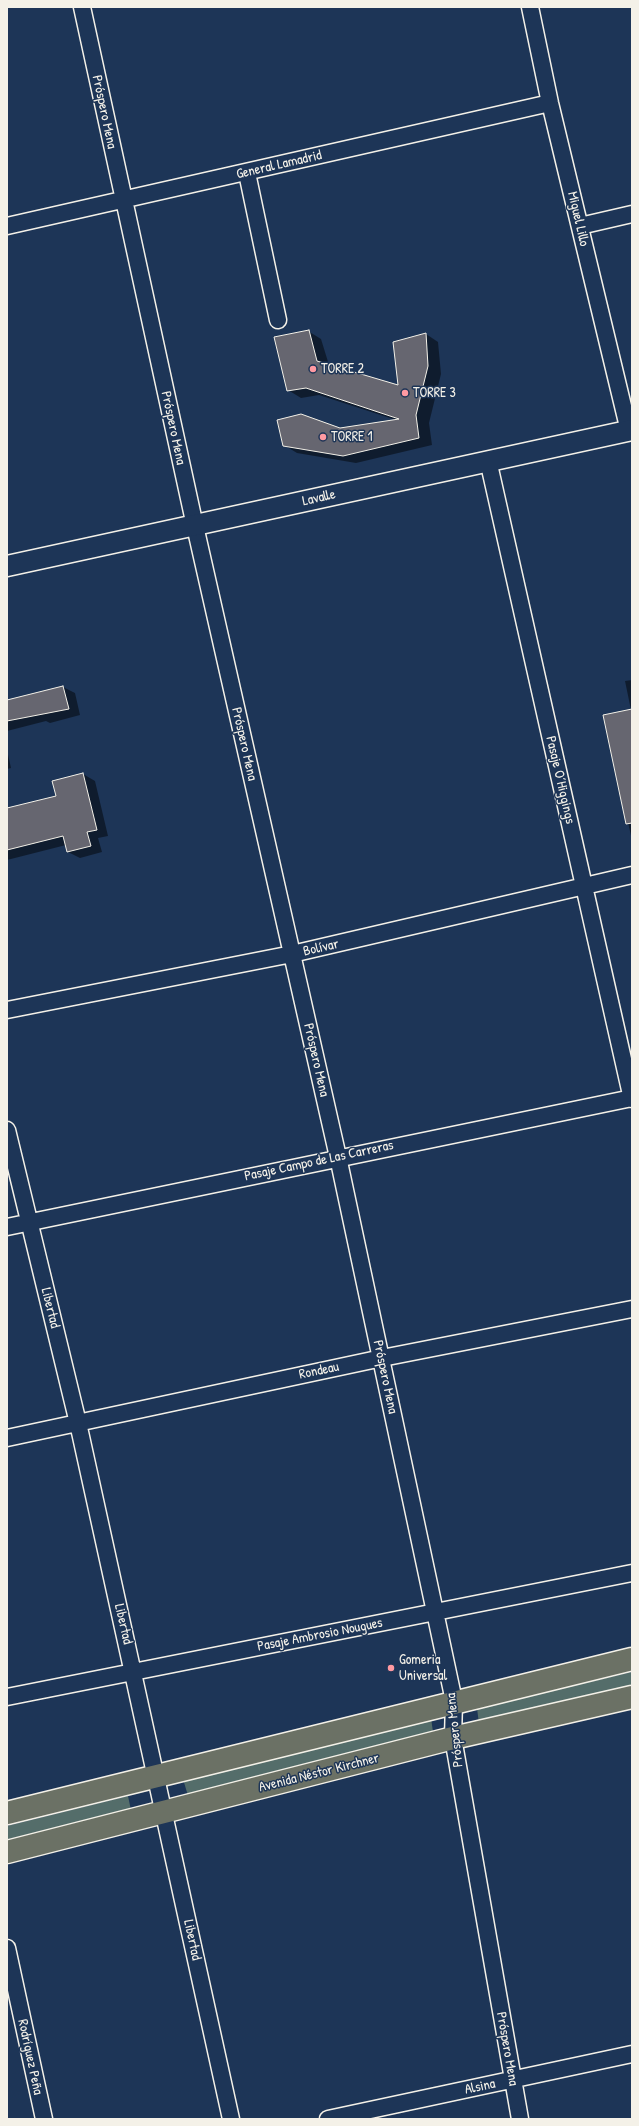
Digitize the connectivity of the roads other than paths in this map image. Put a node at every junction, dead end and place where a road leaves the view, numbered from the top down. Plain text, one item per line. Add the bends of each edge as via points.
1 (82, 7) edge
2 (530, 7) edge
3 (550, 103) junction
4 (246, 173) junction
5 (123, 201) junction
6 (632, 214) edge
7 (7, 226) edge
8 (580, 226) junction
9 (278, 320) dead end
10 (631, 430) edge
11 (488, 460) junction
12 (195, 526) junction
13 (7, 566) edge
14 (632, 875) edge
15 (584, 885) junction
16 (292, 954) junction
17 (7, 1010) edge
18 (632, 1098) edge
19 (7, 1130) edge
20 (338, 1157) junction
21 (28, 1223) junction
22 (7, 1227) edge
23 (632, 1309) edge
24 (382, 1358) junction
25 (78, 1423) junction
26 (7, 1438) edge
27 (632, 1573) edge
28 (434, 1612) junction
29 (632, 1659) edge
30 (134, 1673) junction
31 (7, 1697) edge
32 (632, 1697) edge
33 (454, 1701) junction
34 (453, 1738) junction
35 (155, 1777) junction
36 (7, 1813) edge
37 (163, 1813) junction
38 (7, 1852) edge
39 (7, 1948) edge
40 (632, 2054) edge
41 (513, 2080) junction
42 (44, 2119) edge
43 (231, 2119) edge
44 (328, 2119) edge
45 (520, 2119) edge

1 - 5 street, Próspero Mena
2 - 3 street, Miguel Lillo
3 - 4 street, General Lamadrid
3 - 8 street, Miguel Lillo
4 - 5 street, General Lamadrid
4 - 9 street
5 - 7 street, General Lamadrid
5 - 12 street, Próspero Mena
6 - 8 street
8 - 10 street, Miguel Lillo
10 - 11 street, Lavalle
11 - 12 street, Lavalle
11 - 15 street, Pasaje O´Higgings
12 - 13 street, Lavalle
12 - 16 street, Próspero Mena
14 - 15 street, Bolívar
15 - 16 street, Bolívar
15 - 18 street, Pasaje O´Higgings
16 - 17 street, Bolívar
16 - 20 street, Próspero Mena
18 - 20 street, Pasaje Campo de Las Carreras
19 - 21 street, Libertad
20 - 21 street, Pasaje Campo de Las Carreras
20 - 24 street, Próspero Mena
21 - 22 street, Pasaje Campo de Las Carreras
21 - 25 street, Libertad
23 - 24 street, Rondeau
24 - 25 street, Rondeau
24 - 28 street, Próspero Mena
25 - 26 street, Rondeau
25 - 30 street, Libertad
27 - 28 street, Pasaje Ambrosio Nougues
28 - 30 street, Pasaje Ambrosio Nougues
28 - 33 street, Próspero Mena
29 - 33 main road
30 - 31 street, Pasaje Ambrosio Nougues
30 - 35 street, Libertad
32 - 34 main road, Avenida Néstor Kirchner
33 - 34 street, Próspero Mena
33 - 35 main road
34 - 37 main road, Avenida Néstor Kirchner
34 - 41 street, Próspero Mena
35 - 36 main road
35 - 37 street, Libertad
37 - 38 main road, Avenida Néstor Kirchner
37 - 43 street, Libertad
39 - 42 street, Rodríguez Peña
40 - 41 street, Alsina
41 - 44 street, Alsina
41 - 45 street, Próspero Mena

